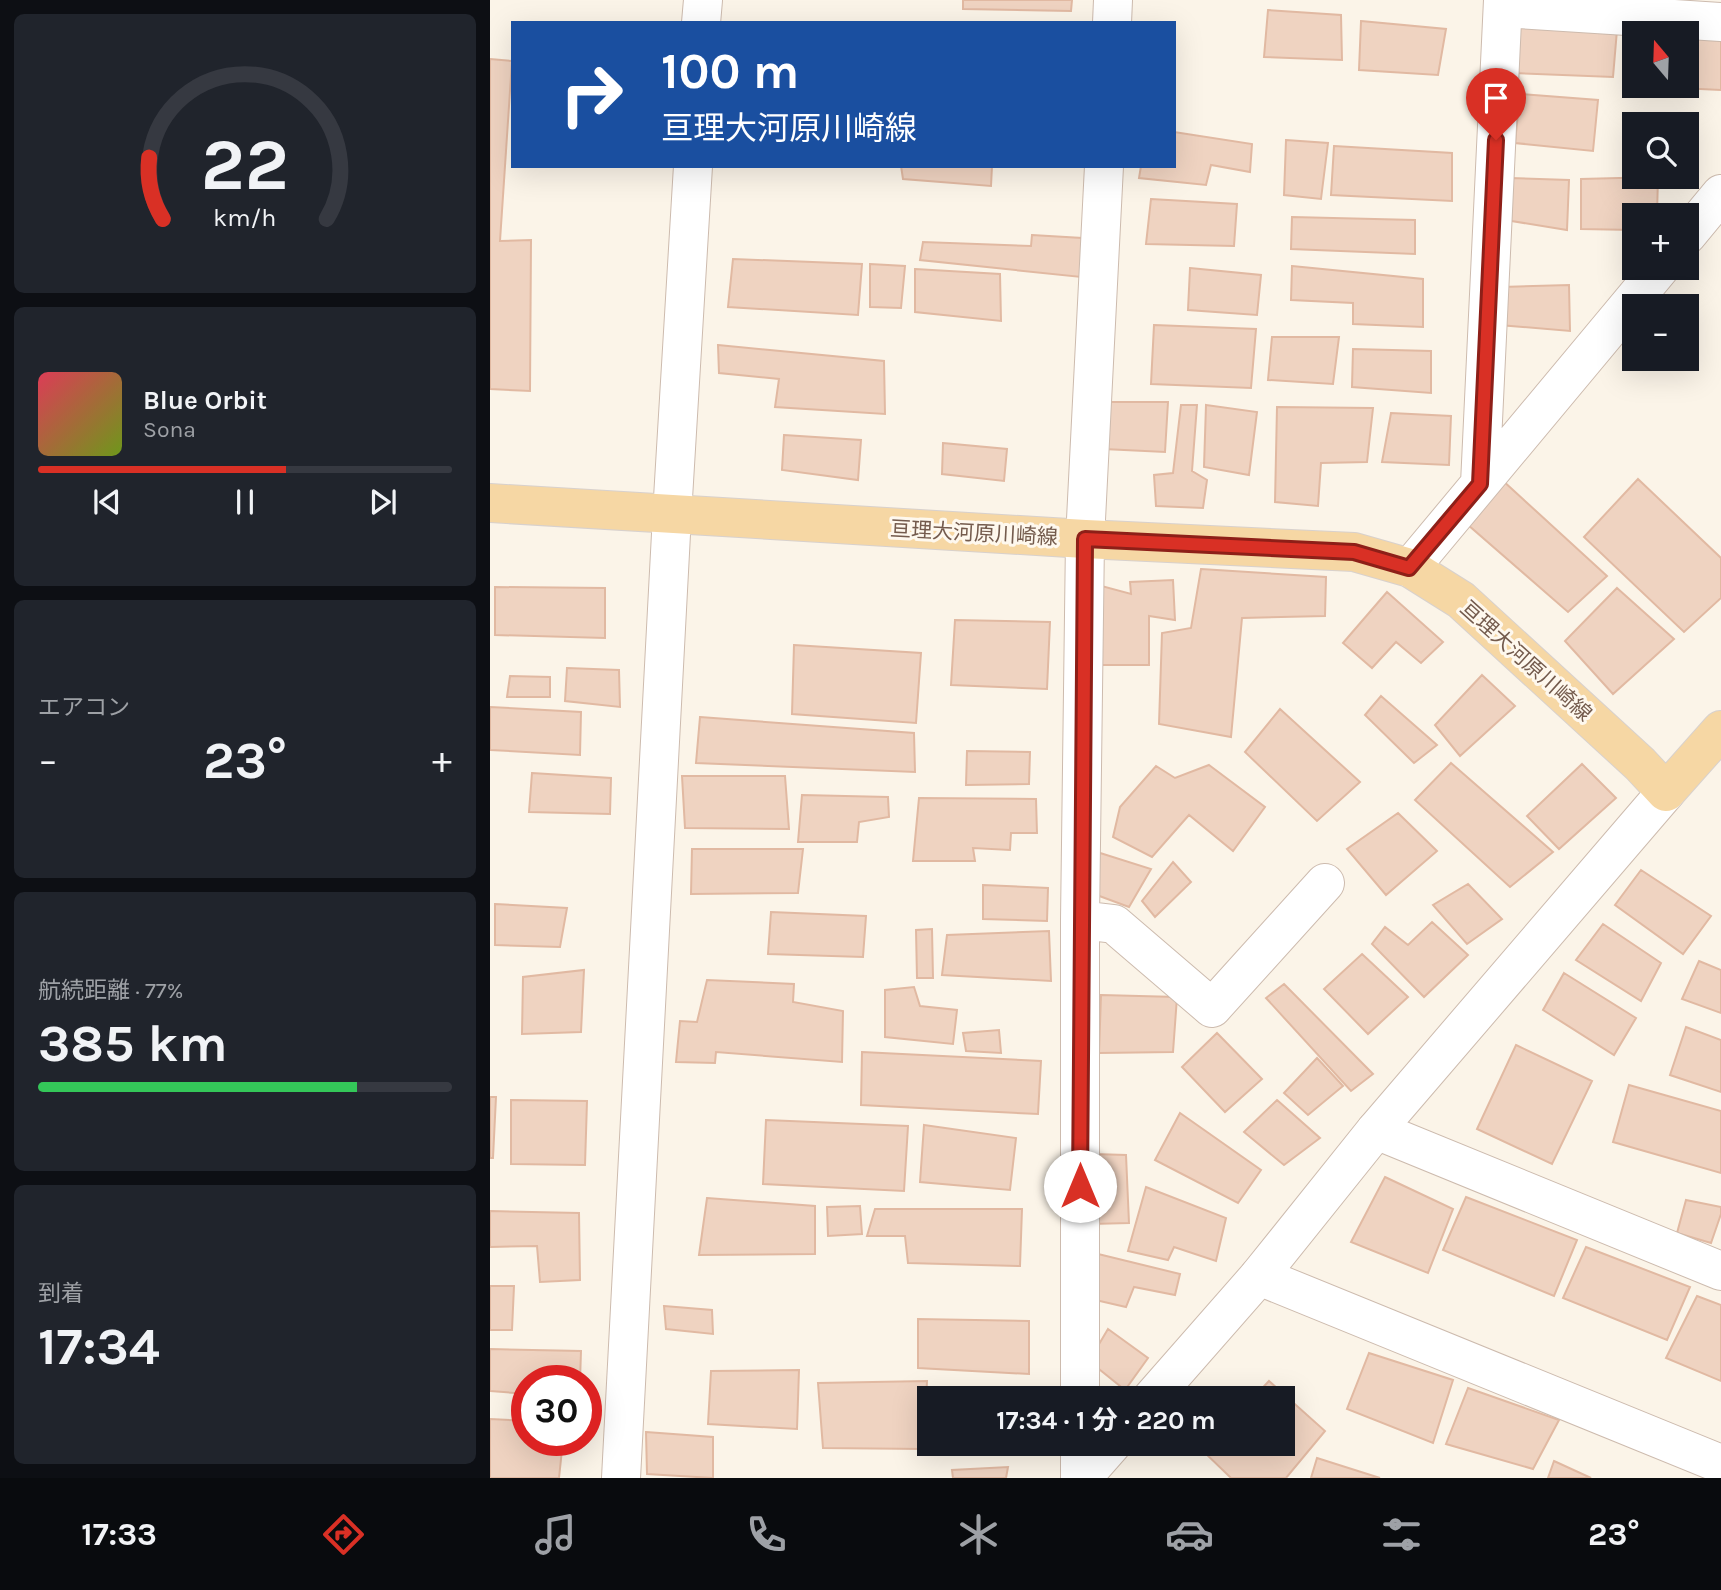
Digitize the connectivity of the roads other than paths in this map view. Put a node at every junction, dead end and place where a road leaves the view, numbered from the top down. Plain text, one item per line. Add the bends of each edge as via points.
1 (703, 0) edge
2 (1113, 0) edge
3 (1503, 4) edge
4 (701, 21) edge
5 (1112, 21) edge
6 (1721, 22) edge
7 (693, 168) edge
8 (1104, 168) edge
9 (1721, 194) edge
10 (1699, 221) edge
11 (1650, 280) edge
12 (1480, 484) junction
13 (490, 503) edge
14 (672, 515) junction
15 (1085, 539) junction
16 (1409, 568) junction
17 (1721, 730) edge
18 (1666, 792) junction
19 (1325, 883) dead end
20 (1080, 920) junction
21 (1376, 1130) junction
22 (1721, 1271) edge
23 (1259, 1276) junction
24 (1080, 1386) edge
25 (1163, 1386) edge
26 (1080, 1456) edge
27 (1101, 1456) edge
28 (1721, 1464) edge
29 (621, 1478) edge
30 (1081, 1478) edge

1 - 4 street
2 - 5 street
3 - 6 street
3 - 12 street
7 - 14 street
8 - 15 street
9 - 10 street
11 - 12 street
12 - 16 street
13 - 14 main road, 亘理大河原川崎線
14 - 15 main road, 亘理大河原川崎線
14 - 29 street
15 - 16 main road, 亘理大河原川崎線 via 1354,552
15 - 20 street
16 - 18 main road, 亘理大河原川崎線 via 1461,600
17 - 18 main road
18 - 21 street
19 - 20 street via 1212,1007 1114,924
20 - 24 street
21 - 22 street
21 - 23 street
23 - 25 street
23 - 28 street
26 - 30 street
27 - 30 street

